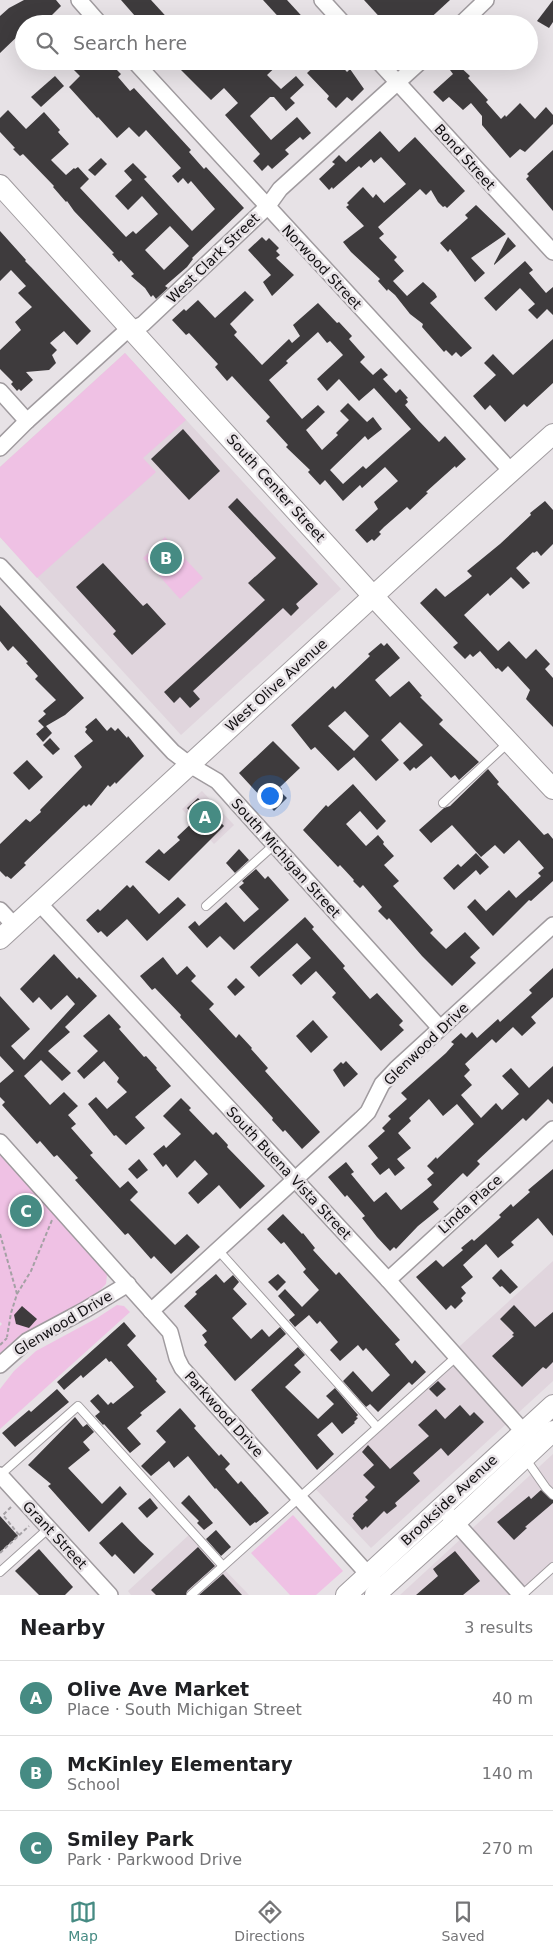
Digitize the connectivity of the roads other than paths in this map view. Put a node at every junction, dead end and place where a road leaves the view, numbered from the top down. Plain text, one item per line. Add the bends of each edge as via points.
1 (79, 0) edge
2 (322, 0) edge
3 (486, 0) edge
4 (92, 15) edge
5 (336, 15) edge
6 (470, 15) edge
7 (142, 70) edge
8 (386, 70) edge
9 (412, 70) edge
10 (398, 83) junction
11 (0, 185) edge
12 (267, 207) junction
13 (553, 252) edge
14 (133, 330) junction
15 (0, 391) edge
16 (27, 420) junction
17 (553, 434) edge
18 (0, 448) edge
19 (511, 471) junction
20 (0, 566) edge
21 (373, 596) junction
22 (509, 742) junction
23 (190, 765) junction
24 (553, 789) edge
25 (443, 803) dead end
26 (274, 845) junction
27 (39, 902) junction
28 (206, 906) dead end
29 (0, 910) edge
30 (553, 925) edge
31 (7, 932) edge
32 (440, 1028) junction
33 (553, 1129) edge
34 (0, 1142) edge
35 (295, 1180) junction
36 (218, 1250) junction
37 (388, 1280) junction
38 (128, 1284) junction
39 (151, 1311) junction
40 (456, 1357) junction
41 (0, 1365) edge
42 (553, 1405) edge
43 (377, 1427) junction
44 (553, 1430) edge
45 (528, 1445) junction
46 (0, 1475) edge
47 (553, 1495) edge
48 (300, 1497) junction
49 (441, 1507) junction
50 (456, 1522) junction
51 (49, 1528) junction
52 (223, 1566) junction
53 (553, 1567) edge
54 (0, 1572) edge
55 (375, 1586) edge
56 (110, 1595) edge
57 (191, 1595) edge
58 (346, 1595) edge
59 (522, 1595) edge

1 - 4 street
2 - 5 street
3 - 6 street
7 - 12 street, Norwood Street
8 - 10 street, Bond Street
9 - 10 street, West Clark Street
10 - 12 street, West Clark Street via 280,189
10 - 13 street, Bond Street
11 - 14 street, South Center Street
12 - 14 street, West Clark Street
12 - 19 street, Norwood Street
14 - 16 street, West Clark Street via 123,334
14 - 21 street, South Center Street
15 - 16 street
16 - 18 street, West Clark Street
17 - 19 street, West Olive Avenue
19 - 21 street, West Olive Avenue
20 - 23 street, South Michigan Street via 173,752
21 - 22 street, South Center Street
21 - 23 street, West Olive Avenue
22 - 24 street, South Center Street
22 - 25 lane
23 - 26 street, South Michigan Street via 217,781
23 - 27 street, West Olive Avenue
26 - 28 lane
26 - 32 street, South Michigan Street
27 - 31 street, West Olive Avenue
27 - 35 street, South Buena Vista Street
29 - 31 street
30 - 32 street, Glenwood Drive
32 - 35 street, Glenwood Drive via 382,1084 361,1120
33 - 37 street, Linda Place
34 - 38 street, Parkwood Drive
35 - 36 street, Glenwood Drive
35 - 37 street, South Buena Vista Street
36 - 39 street, Glenwood Drive
36 - 43 lane
37 - 40 street, South Buena Vista Street
38 - 39 street, Parkwood Drive
38 - 41 street, Glenwood Drive via 27,1341
39 - 48 street, Parkwood Drive via 170,1332 176,1358 182,1368
40 - 43 lane
40 - 45 street, South Buena Vista Street
42 - 45 street, Brookside Avenue
43 - 48 lane
44 - 45 street, Brookside Avenue
45 - 47 lane via 546,1488
45 - 49 street, Brookside Avenue
45 - 50 street, Brookside Avenue
46 - 51 street, Grant Street
46 - 52 lane via 78,1406
48 - 52 lane
48 - 55 street, Parkwood Drive
49 - 50 street
49 - 55 street, Brookside Avenue
50 - 55 street, Brookside Avenue
50 - 59 street
51 - 54 lane
51 - 56 street, Grant Street
52 - 57 lane
53 - 59 lane
55 - 58 street, Brookside Avenue

